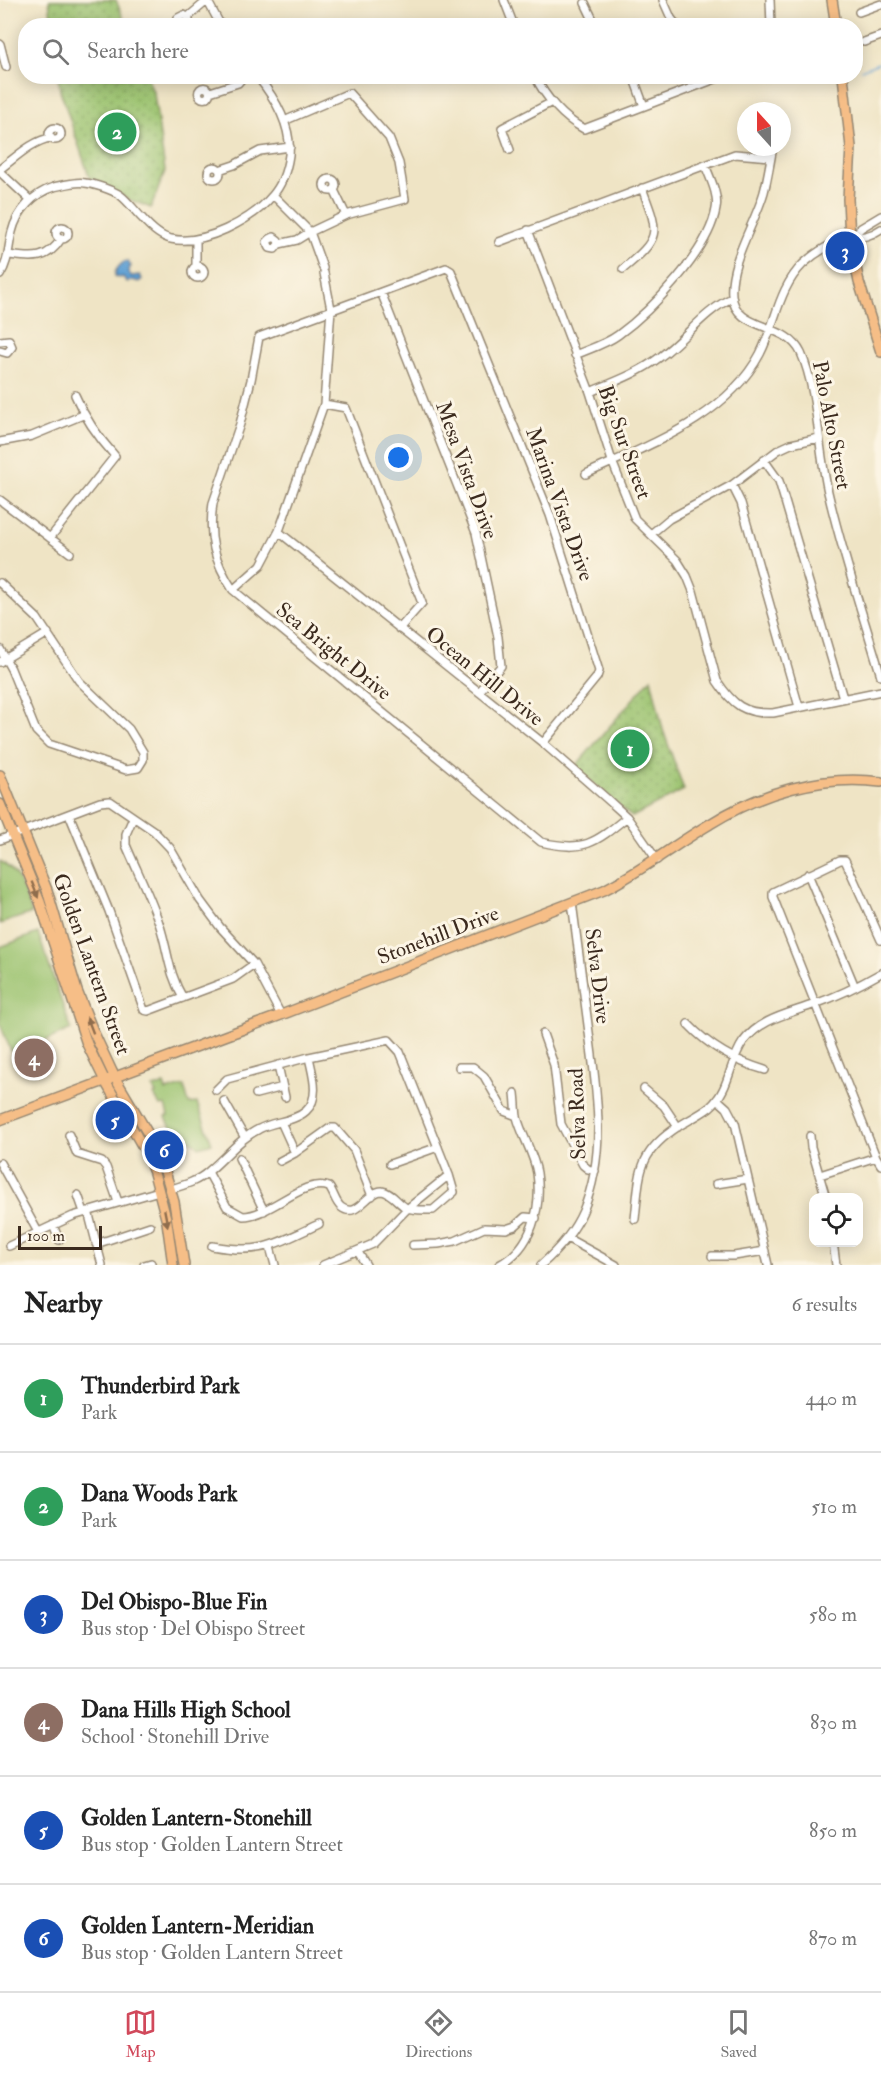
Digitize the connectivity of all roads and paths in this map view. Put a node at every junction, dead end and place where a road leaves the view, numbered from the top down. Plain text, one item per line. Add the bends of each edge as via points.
1 (207, 0) edge
2 (504, 0) edge
3 (663, 0) edge
4 (770, 0) edge
5 (832, 0) edge
6 (585, 3) dead end
7 (881, 4) edge
8 (859, 12) dead end
9 (191, 18) edge
10 (217, 18) edge
11 (511, 18) edge
12 (592, 18) edge
13 (671, 18) edge
14 (771, 18) edge
15 (835, 18) edge
16 (881, 36) edge
17 (864, 42) dead end
18 (0, 44) edge
19 (6, 67) dead end
20 (235, 84) edge
21 (263, 84) edge
22 (540, 84) edge
23 (636, 84) edge
24 (695, 84) edge
25 (844, 84) edge
26 (210, 92) dead end
27 (552, 102) junction
28 (644, 106) junction
29 (284, 121) junction
30 (51, 138) dead end
31 (290, 147) junction
32 (510, 150) dead end
33 (771, 157) joint
34 (705, 165) junction
35 (219, 170) dead end
36 (0, 171) edge
37 (642, 188) junction
38 (334, 190) dead end
39 (273, 195) junction
40 (30, 200) junction
41 (346, 215) junction
42 (881, 216) edge
43 (881, 229) edge
44 (528, 230) junction
45 (310, 232) junction
46 (850, 238) junction
47 (61, 239) dead end
48 (196, 239) junction
49 (499, 242) dead end
50 (279, 244) dead end
51 (9, 255) junction
52 (196, 266) dead end
53 (623, 269) dead end
54 (0, 275) edge
55 (381, 292) junction
56 (732, 298) junction
57 (331, 309) junction
58 (771, 328) junction
59 (1, 337) edge
60 (0, 351) edge
61 (881, 352) edge
62 (575, 355) junction
63 (590, 392) junction
64 (75, 395) dead end
65 (324, 404) junction
66 (84, 415) junction
67 (819, 438) junction
68 (0, 442) edge
69 (764, 460) junction
70 (612, 461) junction
71 (586, 474) dead end
72 (732, 485) junction
73 (0, 500) edge
74 (279, 532) junction
75 (651, 534) junction
76 (50, 538) junction
77 (70, 553) dead end
78 (0, 583) edge
79 (233, 590) junction
80 (399, 629) junction
81 (48, 633) junction
82 (0, 649) edge
83 (3, 661) edge
84 (881, 676) edge
85 (881, 691) edge
86 (479, 692) junction
87 (843, 698) junction
88 (799, 707) junction
89 (543, 743) junction
90 (0, 775) edge
91 (881, 782) edge
92 (0, 804) edge
93 (69, 814) junction
94 (627, 817) junction
95 (133, 818) junction
96 (18, 834) junction
97 (0, 840) edge
98 (657, 860) junction
99 (808, 874) junction
100 (572, 902) junction
101 (881, 940) edge
102 (254, 964) junction
103 (881, 973) edge
104 (855, 987) junction
105 (183, 998) junction
106 (815, 1004) junction
107 (281, 1015) junction
108 (688, 1024) dead end
109 (543, 1034) dead end
110 (591, 1054) joint
111 (309, 1057) junction
112 (736, 1058) junction
113 (278, 1065) junction
114 (459, 1067) dead end
115 (765, 1070) dead end
116 (110, 1080) junction
117 (283, 1087) junction
118 (644, 1089) dead end
119 (216, 1090) dead end
120 (256, 1094) dead end
121 (515, 1094) dead end
122 (285, 1097) dead end
123 (717, 1099) junction
124 (224, 1101) dead end
125 (517, 1116) junction
126 (0, 1120) edge
127 (281, 1122) junction
128 (678, 1126) junction
129 (69, 1135) dead end
130 (810, 1136) dead end
131 (245, 1138) junction
132 (438, 1147) junction
133 (295, 1153) junction
134 (876, 1157) junction
135 (238, 1158) dead end
136 (279, 1161) dead end
137 (0, 1163) edge
138 (390, 1164) dead end
139 (881, 1165) edge
140 (595, 1171) junction
141 (208, 1172) junction
142 (154, 1173) junction
143 (449, 1174) junction
144 (820, 1175) junction
145 (748, 1179) junction
146 (716, 1184) dead end
147 (171, 1189) junction
148 (159, 1191) junction
149 (825, 1193) edge
150 (78, 1195) dead end
151 (372, 1196) junction
152 (117, 1202) junction
153 (174, 1202) junction
154 (407, 1209) junction
155 (264, 1210) junction
156 (86, 1212) junction
157 (536, 1218) junction
158 (635, 1219) dead end
159 (319, 1224) dead end
160 (54, 1225) junction
161 (150, 1226) dead end
162 (38, 1232) junction
163 (567, 1238) junction
164 (59, 1240) dead end
165 (96, 1244) junction
166 (413, 1245) dead end
167 (9, 1246) dead end
168 (212, 1246) dead end
169 (270, 1247) junction
170 (834, 1247) edge
171 (765, 1251) junction
172 (358, 1252) junction
173 (712, 1256) dead end
174 (184, 1264) edge
175 (102, 1265) edge
176 (173, 1265) edge
177 (275, 1265) edge
178 (323, 1265) edge
179 (366, 1265) edge
180 (499, 1265) edge
181 (541, 1265) edge
182 (616, 1265) edge
183 (768, 1265) edge
184 (836, 1265) edge

1 - 9 street
1 - 10 street
2 - 11 street
3 - 13 street
4 - 14 street
5 - 15 main road
6 - 12 street
7 - 8 street
16 - 17 street
18 - 19 street
20 - 26 street
21 - 29 street
22 - 27 street
23 - 28 street
24 - 28 street
25 - 46 main road via 851,147
27 - 28 street via 584,129
27 - 32 street via 502,128
29 - 31 street
29 - 41 street via 349,93 389,138 399,163 405,199
30 - 36 street via 25,151
31 - 35 street via 260,151
31 - 39 street via 285,174
33 - 34 street via 735,154
33 - 56 street via 764,191 732,277
34 - 37 street
34 - 62 street via 714,187 716,208 689,266 617,336
36 - 40 street
37 - 44 street
37 - 53 street via 656,230 648,247
38 - 41 street
39 - 45 street
39 - 48 street via 258,210 224,230
40 - 48 street via 52,188 84,182 120,195 151,228 171,239
40 - 51 street via 12,230
41 - 45 street
42 - 46 street
43 - 46 street via 865,238
44 - 49 street
44 - 62 street, Big Sur Street
45 - 50 street
45 - 57 street via 324,270
46 - 58 street via 820,251 798,270 781,296
46 - 61 main road
47 - 51 street via 55,249 40,256
48 - 52 street
51 - 54 street
55 - 57 street
55 - 86 street, Mesa Vista Drive via 476,533 501,666
55 - 89 street, Marina Vista Drive via 446,268 455,277 550,515 598,670 597,677
56 - 58 street, Palo Alto Street via 748,321
56 - 63 street via 718,305 661,357
57 - 65 street
57 - 79 street, Sea Bright Drive via 263,334 257,342 240,424 211,516 217,563
58 - 67 street, Palo Alto Street via 791,339 799,350 809,380
58 - 70 street via 752,368 720,401 668,436
59 - 60 street via 11,342 12,347 7,353
62 - 63 street, Big Sur Street
63 - 70 street, Big Sur Street
64 - 66 street
65 - 74 street
65 - 80 street via 346,408 423,603
66 - 68 street via 33,436
66 - 76 street via 115,456
67 - 69 street via 791,444
67 - 84 street, Palo Alto Street via 828,493
69 - 72 street
69 - 87 street via 779,482
70 - 71 street
70 - 75 street, Big Sur Street via 635,519
72 - 75 street via 669,519
72 - 88 street via 741,503
73 - 76 street
74 - 79 street via 261,565
74 - 80 street, Ocean Hill Drive
75 - 88 street, Big Sur Street via 687,576 717,681 733,702 758,714
76 - 77 street
78 - 81 street via 31,610
79 - 94 street, Sea Bright Drive via 541,842 570,848 586,844 604,836
80 - 86 street, Ocean Hill Drive
81 - 83 street
81 - 83 street via 79,681 129,729 141,748 143,760 138,768 126,770 41,738
82 - 83 street
85 - 87 street
86 - 89 street, Ocean Hill Drive
87 - 88 street
89 - 94 street, Ocean Hill Drive
90 - 96 main road, Golden Lantern Street
91 - 98 main road, Stonehill Drive via 835,782 773,794 723,816
92 - 96 main road, Golden Lantern Street
93 - 95 street via 110,801
93 - 96 street
93 - 105 street via 109,911 142,1007 148,1011
94 - 98 street, Ocean Hill Drive
95 - 102 street via 154,831 170,848 200,900
95 - 105 street via 126,845 159,922 168,962
96 - 97 street
96 - 116 main road, Golden Lantern Street via 56,916
98 - 100 main road, Stonehill Drive via 619,883
99 - 101 street via 840,860 848,862
99 - 104 street
99 - 106 street via 773,892 773,897
100 - 107 main road, Stonehill Drive
100 - 110 street, Selva Drive
102 - 105 street via 233,979
102 - 107 street
103 - 104 street
104 - 106 street
106 - 112 street via 770,1020 743,1043
106 - 134 street
107 - 116 main road, Stonehill Drive
108 - 112 street via 712,1047
109 - 140 street via 554,1065 561,1124 583,1165
110 - 140 street, Selva Road via 598,1131
111 - 113 street
111 - 127 street via 315,1090 312,1102 307,1110
111 - 132 street via 389,1040 400,1052
112 - 115 street
112 - 123 street
113 - 117 street
113 - 119 street via 226,1079
114 - 125 street via 472,1067 484,1076 504,1111
116 - 126 main road, Stonehill Drive
116 - 142 main road, Golden Lantern Street
116 - 147 main road, Golden Lantern Street via 157,1149
117 - 120 street
117 - 122 street
118 - 128 street via 664,1106
121 - 125 street
123 - 128 street
123 - 145 street via 735,1123
124 - 131 street
125 - 157 street via 537,1172
127 - 131 street via 259,1128
127 - 133 street
128 - 158 street via 658,1140 644,1160
129 - 152 street via 77,1154 106,1167
130 - 144 street
131 - 141 street
132 - 138 street
132 - 143 street
133 - 136 street
133 - 151 street via 335,1128 354,1150
134 - 139 street
134 - 144 street
135 - 155 street
137 - 162 street
140 - 163 street, Selva Road via 582,1212
141 - 147 street via 192,1183
141 - 155 street via 229,1210 245,1216
142 - 147 main road
142 - 148 main road, Golden Lantern Street
143 - 154 street
143 - 154 street via 454,1192 434,1210
144 - 149 street
145 - 146 street
145 - 171 street
147 - 153 main road, Golden Lantern Street
148 - 152 street
148 - 153 main road
148 -> 176 main road, Golden Lantern Street
150 - 156 street
151 - 154 street via 384,1192
151 - 155 street via 357,1209 346,1209 329,1187 316,1185
152 - 156 street
153 - 174 main road, Golden Lantern Street
154 - 172 street via 373,1244
156 - 160 street
156 - 165 street
157 - 166 street via 525,1217 506,1229 484,1228 438,1244
157 - 180 street via 526,1240 509,1260
159 - 169 street
160 - 162 street
160 - 164 street
161 - 165 street
162 - 167 street
163 - 181 street, Selva Road
163 - 182 street
165 - 175 street
168 - 169 street via 248,1250
169 - 177 street
170 - 184 street
171 - 173 street
171 - 183 street
172 - 178 street
172 - 179 street

